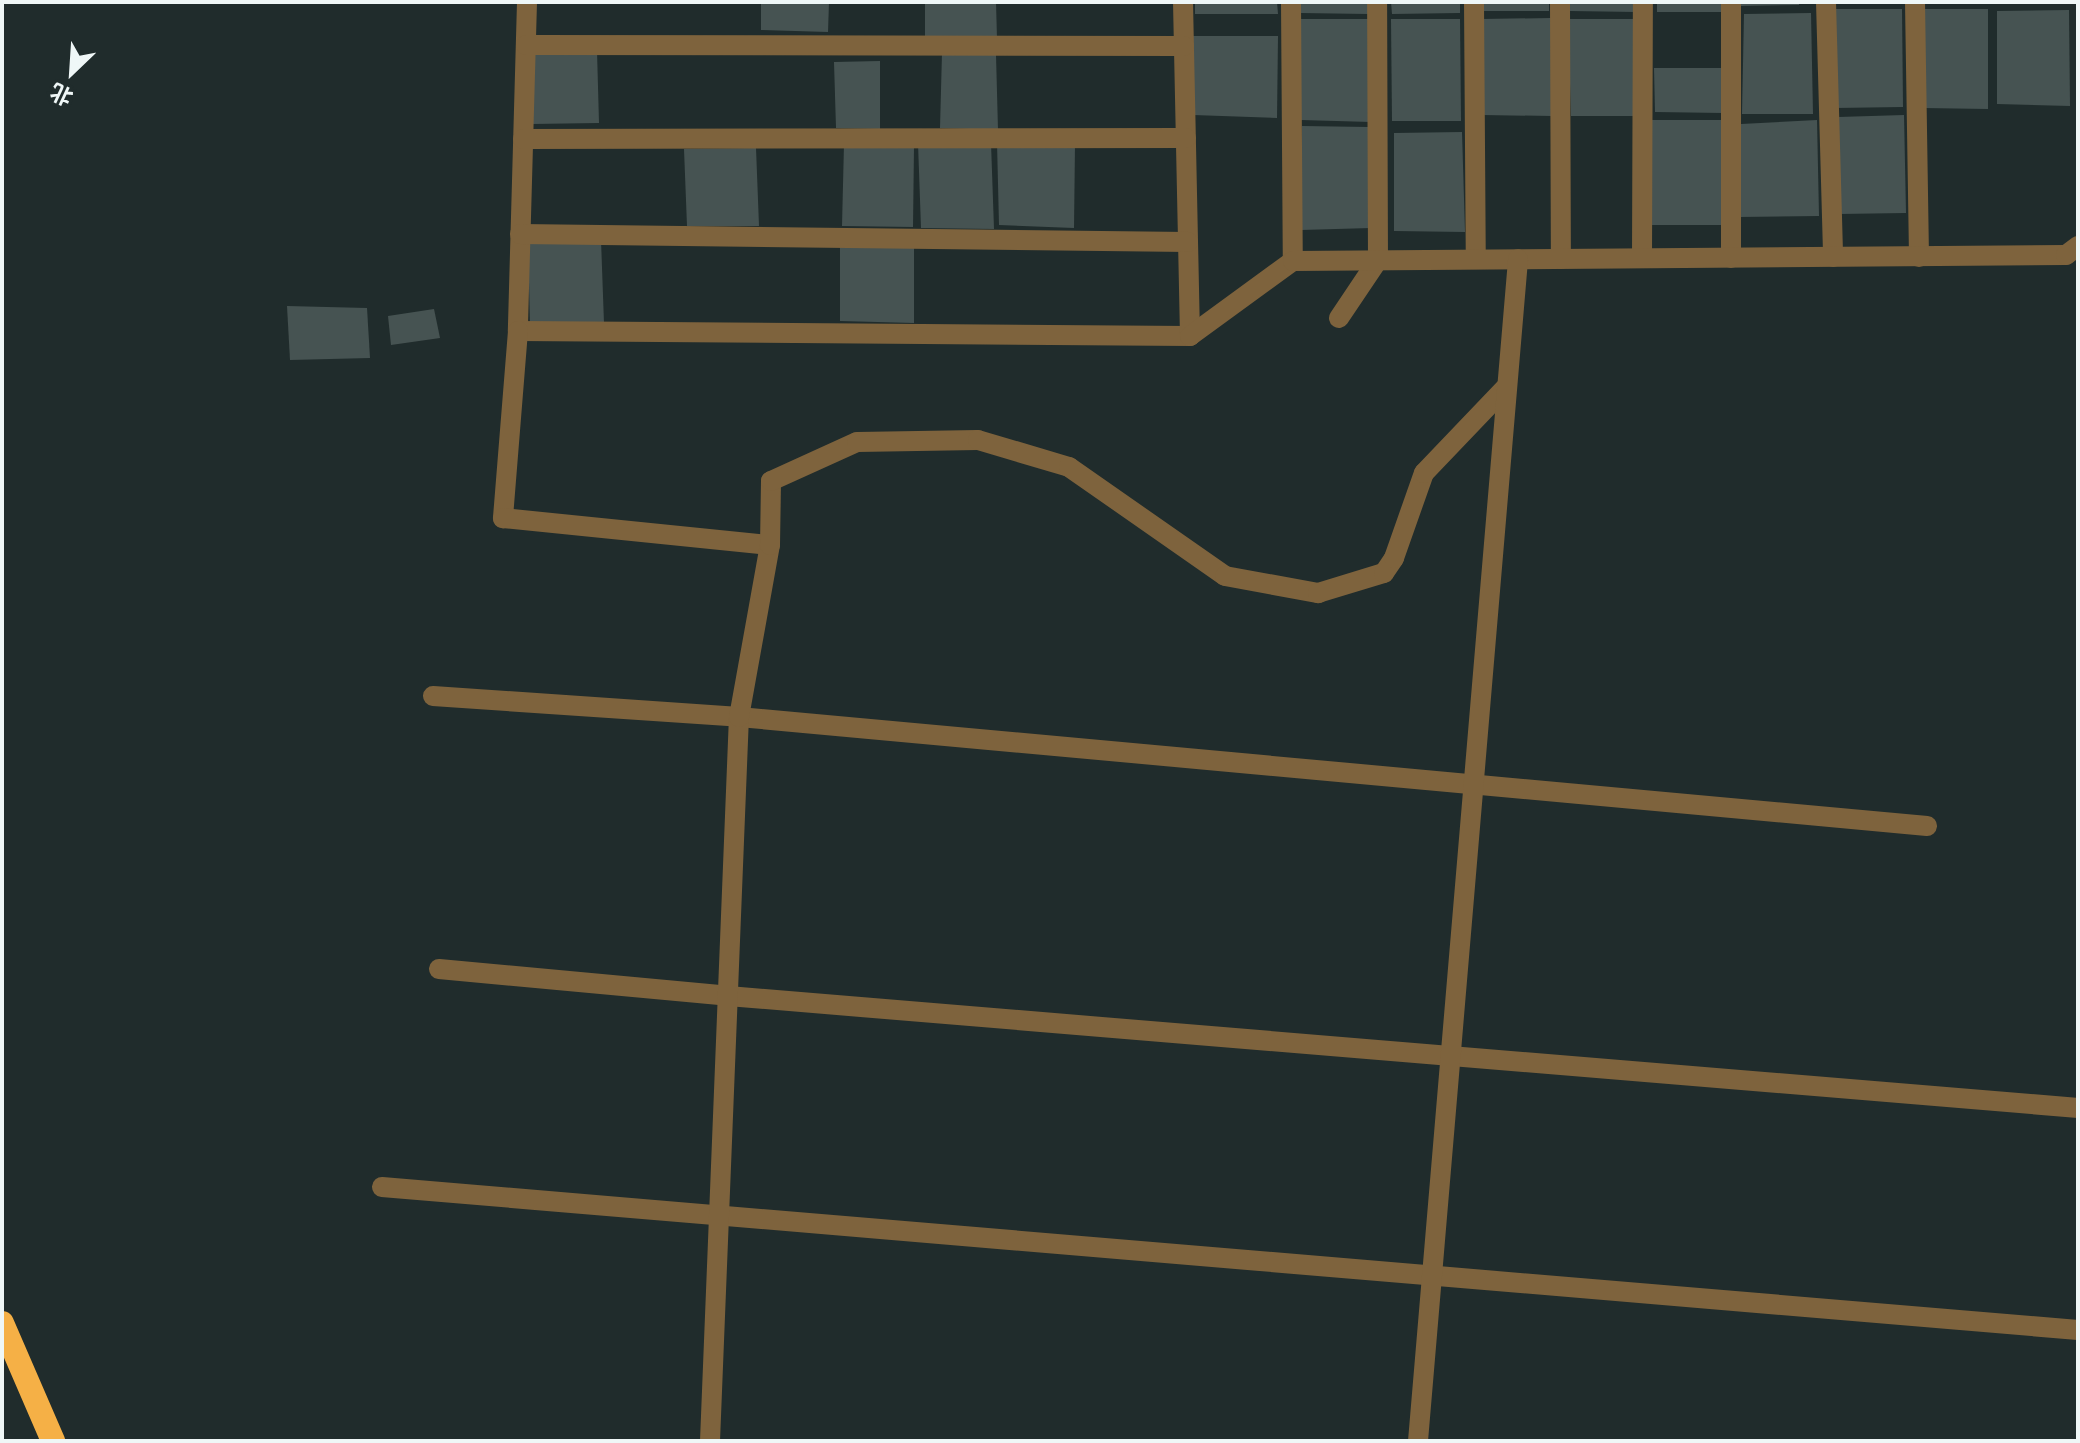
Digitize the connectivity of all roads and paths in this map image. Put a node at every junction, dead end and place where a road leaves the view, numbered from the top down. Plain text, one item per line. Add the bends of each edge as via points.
1 (527, 2) edge
2 (1183, 2) edge
3 (1291, 2) edge
4 (1377, 2) edge
5 (1474, 2) edge
6 (1560, 2) edge
7 (1643, 2) edge
8 (1731, 2) edge
9 (1826, 2) edge
10 (1915, 2) edge
11 (526, 45) junction
12 (1184, 46) junction
13 (1186, 138) junction
14 (523, 139) junction
15 (520, 234) junction
16 (1188, 242) junction
17 (2078, 246) edge
18 (1833, 257) junction
19 (1919, 257) junction
20 (1642, 258) junction
21 (1731, 258) junction
22 (1476, 259) junction
23 (1518, 259) junction
24 (1561, 259) junction
25 (1378, 260) junction
26 (1293, 261) junction
27 (1339, 318) dead end
28 (518, 331) junction
29 (1190, 336) junction
30 (1507, 386) junction
31 (770, 545) junction
32 (433, 696) dead end
33 (739, 717) junction
34 (1473, 785) junction
35 (1927, 826) dead end
36 (439, 969) dead end
37 (728, 996) junction
38 (1451, 1055) junction
39 (2078, 1108) edge
40 (382, 1187) dead end
41 (720, 1215) junction
42 (1432, 1276) junction
43 (2, 1323) edge
44 (2078, 1330) edge
45 (53, 1441) edge
46 (710, 1441) edge
47 (1418, 1441) edge

1 - 11 street
2 - 12 street
3 - 26 street
4 - 25 street
5 - 22 street
6 - 24 street
7 - 20 street
8 - 21 street
9 - 18 street
10 - 19 street
11 - 12 street
11 - 14 street
12 - 13 street
13 - 14 street
13 - 16 street
14 - 15 street
15 - 16 street
15 - 28 street
16 - 29 street
17 - 19 street via 2066,255
18 - 19 street
18 - 21 street
20 - 21 street
20 - 24 street
22 - 23 street
22 - 25 street
23 - 24 street
23 - 30 street
25 - 26 street
25 - 27 street
26 - 29 street
28 - 29 street
28 - 31 street via 503,518
30 - 31 street via 1424,473 1384,573 1318,593 1225,576 1069,467 978,440 857,442 771,481
30 - 34 street
31 - 33 street
32 - 33 street
33 - 34 street
33 - 37 street
34 - 35 street
34 - 38 street
36 - 37 street
37 - 38 street
37 - 41 street
38 - 39 street
38 - 42 street
40 - 41 street
41 - 42 street
41 - 46 street
42 - 44 street
42 - 47 street
43 - 45 highway

